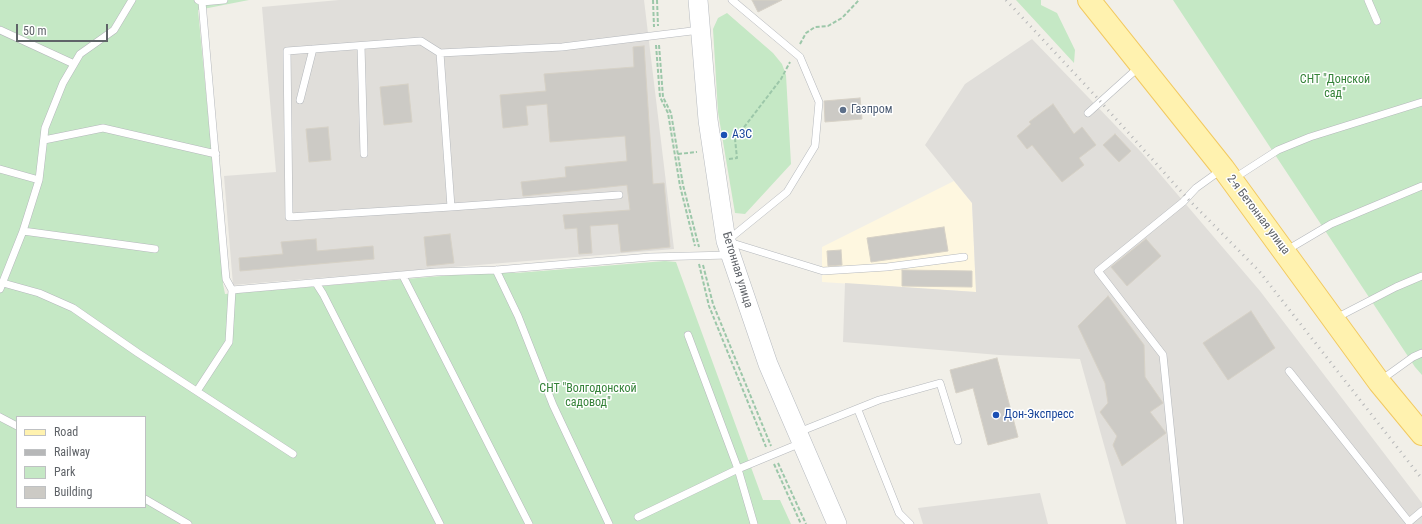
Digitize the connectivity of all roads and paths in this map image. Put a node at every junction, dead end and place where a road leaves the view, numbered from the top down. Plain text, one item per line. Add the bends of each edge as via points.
1 (132, 0) edge
2 (224, 0) edge
3 (653, 0) edge
4 (657, 0) edge
5 (698, 0) edge
6 (732, 0) edge
7 (859, 0) edge
8 (1089, 0) edge
9 (1368, 0) edge
10 (200, 1) edge
11 (1377, 21) dead end
12 (0, 30) edge
13 (700, 30) junction
14 (656, 35) junction
15 (361, 46) junction
16 (799, 46) dead end
17 (313, 49) junction
18 (440, 52) junction
19 (792, 59) dead end
20 (74, 64) junction
21 (1141, 65) junction
22 (300, 100) dead end
23 (1422, 102) edge
24 (1088, 113) dead end
25 (44, 140) junction
26 (216, 154) junction
27 (364, 154) dead end
28 (678, 154) junction
29 (713, 161) junction
30 (0, 169) edge
31 (1227, 174) junction
32 (39, 180) junction
33 (1422, 186) edge
34 (619, 195) dead end
35 (451, 207) junction
36 (23, 230) junction
37 (155, 248) dead end
38 (729, 248) junction
39 (1284, 251) junction
40 (699, 255) junction
41 (964, 257) dead end
42 (496, 270) junction
43 (403, 276) junction
44 (1422, 276) edge
45 (316, 283) junction
46 (1, 286) edge
47 (232, 290) junction
48 (1334, 319) junction
49 (688, 335) dead end
50 (1422, 353) edge
51 (1289, 371) dead end
52 (1379, 382) junction
53 (197, 391) junction
54 (858, 410) junction
55 (0, 417) edge
56 (16, 425) edge
57 (1422, 434) edge
58 (799, 438) junction
59 (958, 441) dead end
60 (292, 454) dead end
61 (772, 455) junction
62 (738, 469) junction
63 (146, 500) edge
64 (1422, 511) edge
65 (638, 517) dead end
66 (188, 524) edge
67 (440, 524) edge
68 (529, 524) edge
69 (609, 524) edge
70 (754, 524) edge
71 (801, 524) edge
72 (806, 524) edge
73 (837, 524) edge
74 (910, 524) edge
75 (1180, 524) edge

1 - 20 lane via 114,30 80,54
2 - 10 lane
3 - 14 path
4 - 14 path
5 - 13 main road, Бетонная улица
6 - 38 lane via 800,57 819,102 815,146 787,192
7 - 16 path via 842,18 828,26 815,27 806,33
8 - 21 main road, 2-я Бетонная улица
9 - 11 lane
10 - 26 lane
12 - 20 lane
13 - 14 lane
13 - 29 main road, Бетонная улица
14 - 18 lane via 562,47
14 - 28 path via 663,97 671,113
14 - 40 path via 660,97 668,113 680,186
15 - 17 lane
15 - 18 lane via 421,41
15 - 27 lane
17 - 22 lane
17 - 35 lane via 288,51 288,217
18 - 35 lane
19 - 29 path via 781,79 735,139 737,158
20 - 25 lane via 45,128
21 - 24 lane
21 - 31 main road, 2-я Бетонная улица
23 - 31 lane via 1310,137
25 - 26 lane via 103,128
25 - 32 lane
26 - 47 lane via 226,279
28 - 29 path via 697,152 698,162
28 - 40 path
29 - 38 main road, Бетонная улица
30 - 32 lane
31 - 39 main road, 2-я Бетонная улица
31 - 75 lane via 1196,188 1183,202 1098,272 1163,355
32 - 36 lane
33 - 39 lane via 1331,224
34 - 35 lane
36 - 37 lane
36 - 46 lane
38 - 40 lane
38 - 41 lane via 823,271 887,267
38 - 58 main road, Бетонная улица via 768,364
39 - 48 main road, 2-я Бетонная улица
40 - 42 lane
40 - 61 path via 713,304
40 - 61 path via 709,306
42 - 43 lane
42 - 69 lane via 518,316 553,405
43 - 45 lane
43 - 68 lane
44 - 48 lane
45 - 47 lane
45 - 67 lane
46 - 53 lane via 39,293 73,308
47 - 53 lane via 229,342
48 - 52 main road, 2-я Бетонная улица
49 - 62 lane
50 - 52 lane
51 - 64 lane via 1409,522
52 - 57 main road, 2-я Бетонная улица
53 - 60 lane
54 - 58 lane
54 - 59 lane via 879,400 940,383
54 - 74 lane via 899,513
55 - 56 lane
58 - 61 lane
58 - 73 main road, Бетонная улица
61 - 62 lane
61 - 71 path
61 - 72 path
62 - 65 lane
62 - 70 lane
63 - 66 lane

